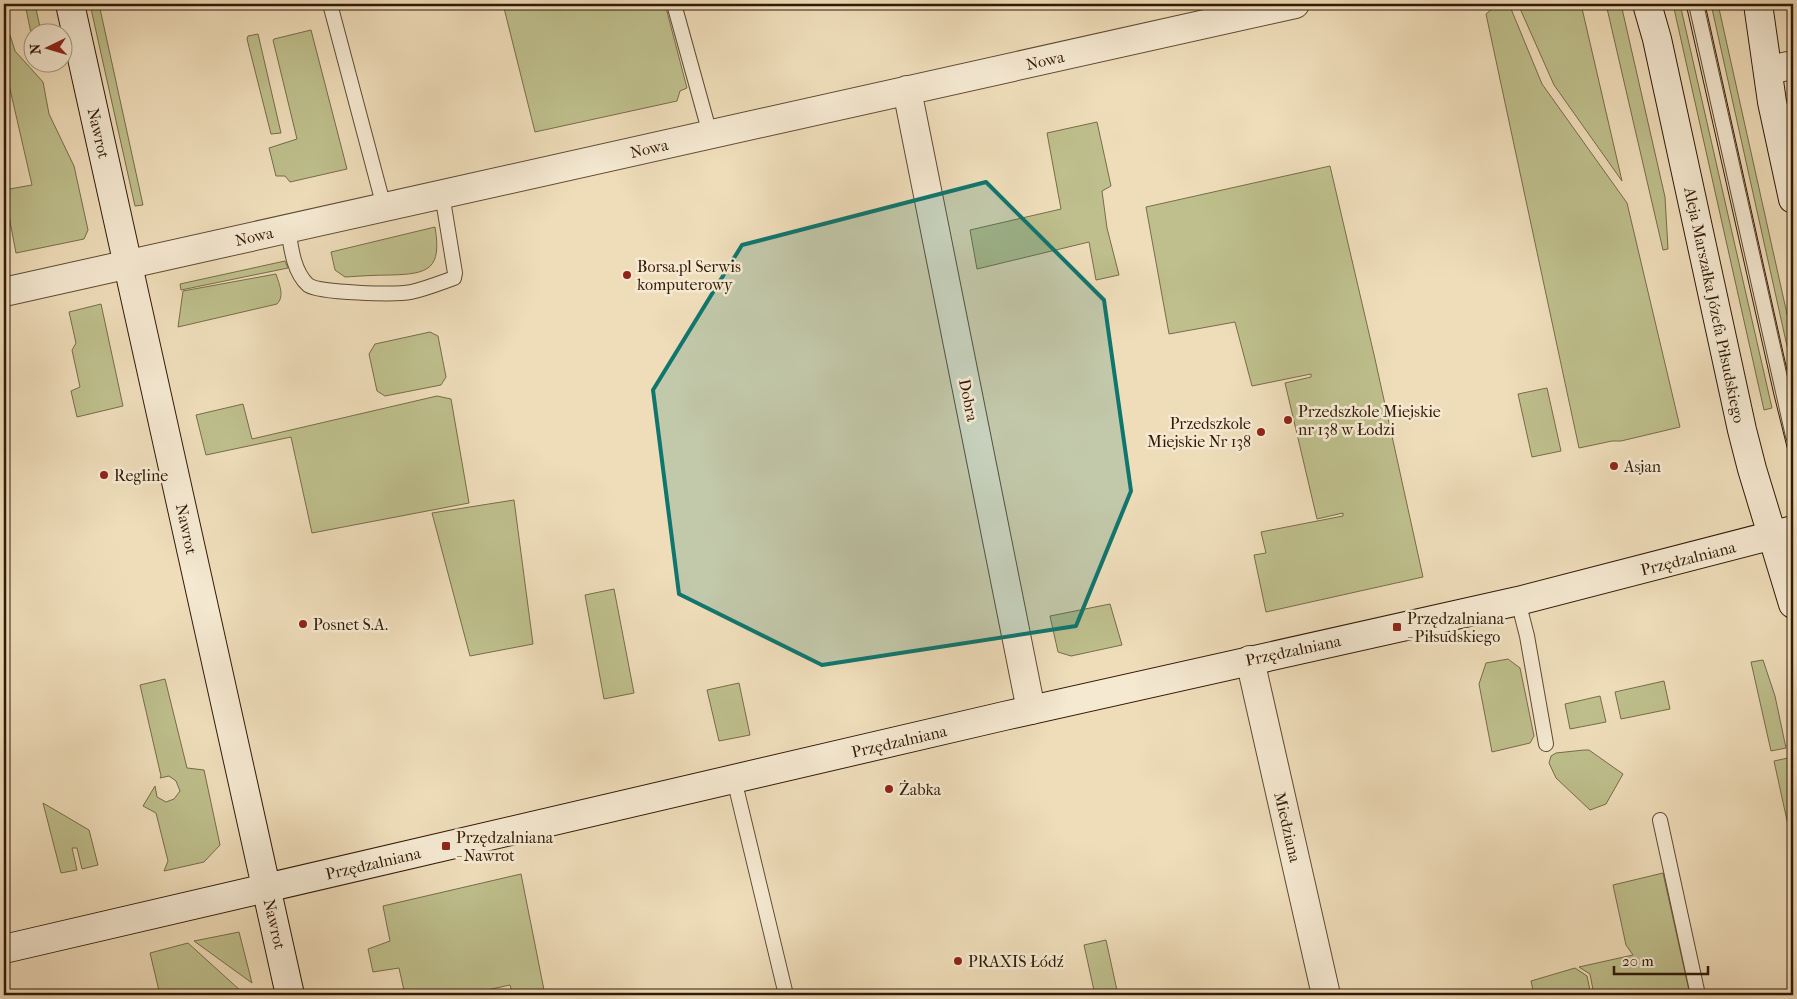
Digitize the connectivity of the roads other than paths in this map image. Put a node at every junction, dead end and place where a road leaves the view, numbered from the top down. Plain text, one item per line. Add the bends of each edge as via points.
1 (70, 4) edge
2 (330, 4) edge
3 (674, 4) edge
4 (1295, 4) edge
5 (1647, 4) edge
6 (1696, 4) edge
7 (1758, 4) edge
8 (1781, 67) edge
9 (907, 90) junction
10 (710, 134) junction
11 (442, 194) junction
12 (1793, 199) edge
13 (384, 207) junction
14 (288, 228) junction
15 (128, 264) junction
16 (4, 292) edge
17 (1793, 436) edge
18 (1783, 533) edge
19 (1518, 601) junction
20 (1793, 604) edge
21 (1250, 660) junction
22 (1031, 710) junction
23 (1546, 744) dead end
24 (734, 779) junction
25 (1660, 820) dead end
26 (266, 888) junction
27 (4, 949) edge
28 (290, 995) edge
29 (786, 995) edge
30 (1326, 995) edge
31 (1698, 995) edge

1 - 15 street, Nawrot
2 - 13 lane
3 - 10 lane
4 - 9 street, Nowa
5 - 18 street, Aleja Marszałka Józefa Piłsudskiego via 1752,469
6 - 17 lane
7 - 8 street
8 - 12 street via 1778,129
9 - 10 street, Nowa
9 - 22 street, Dobra
10 - 11 street, Nowa
11 - 13 street, Nowa
11 - 14 lane via 454,278 408,292 331,291 308,285 296,267
13 - 14 street, Nowa
14 - 15 street, Nowa
15 - 16 street, Nowa
15 - 26 street, Nawrot
18 - 19 street, Przędzalniana
18 - 20 street, Aleja Marszałka Józefa Piłsudskiego
19 - 21 street, Przędzalniana
19 - 23 lane
21 - 22 street, Przędzalniana
21 - 30 street, Miedziana
22 - 24 street, Przędzalniana
24 - 26 street, Przędzalniana
24 - 29 lane
25 - 31 lane
26 - 27 street, Przędzalniana
26 - 28 street, Nawrot

